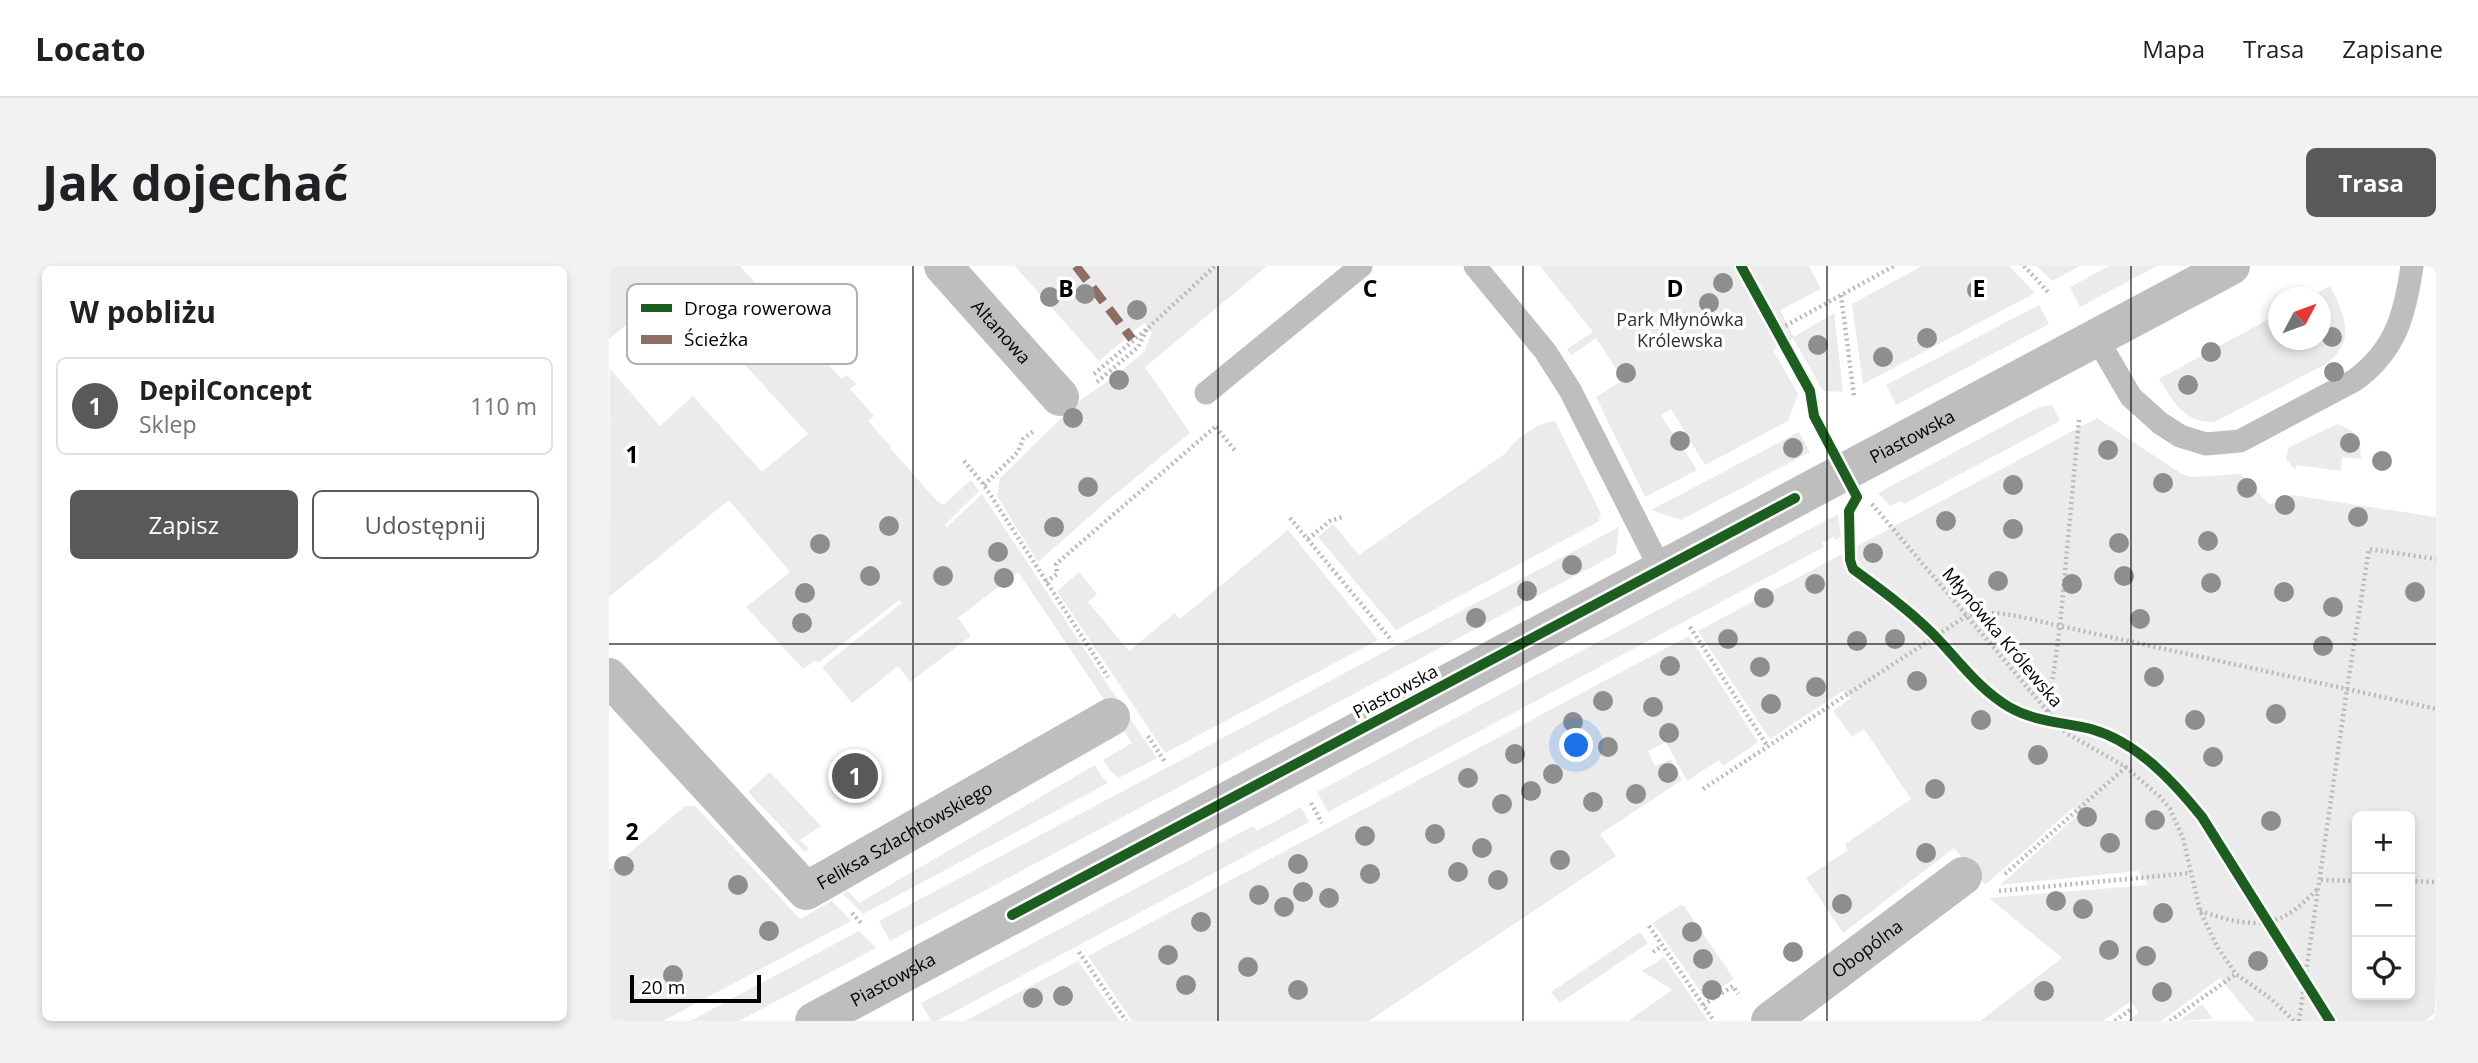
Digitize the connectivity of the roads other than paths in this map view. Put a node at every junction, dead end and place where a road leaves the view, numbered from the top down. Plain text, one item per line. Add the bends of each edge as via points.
1 (943, 266) edge
2 (1361, 266) edge
3 (1475, 266) edge
4 (2231, 266) edge
5 (2412, 266) edge
6 (2095, 337) junction
7 (1206, 393) dead end
8 (1063, 400) road end
9 (1661, 570) junction
10 (609, 677) edge
11 (1122, 709) road end
12 (1973, 884) road end
13 (814, 1021) edge
14 (1770, 1021) edge

1 - 8 street, Altanowa
2 - 7 lane
3 - 9 lane via 1545,351 1570,390
4 - 6 street, Piastowska
5 - 6 lane via 2393,338 2369,370 2240,441 2193,442 2159,423 2125,390
6 - 9 street, Piastowska
9 - 13 street, Piastowska
10 - 11 street, Feliksa Szlachtowskiego via 806,891
12 - 14 street, Obopólna

